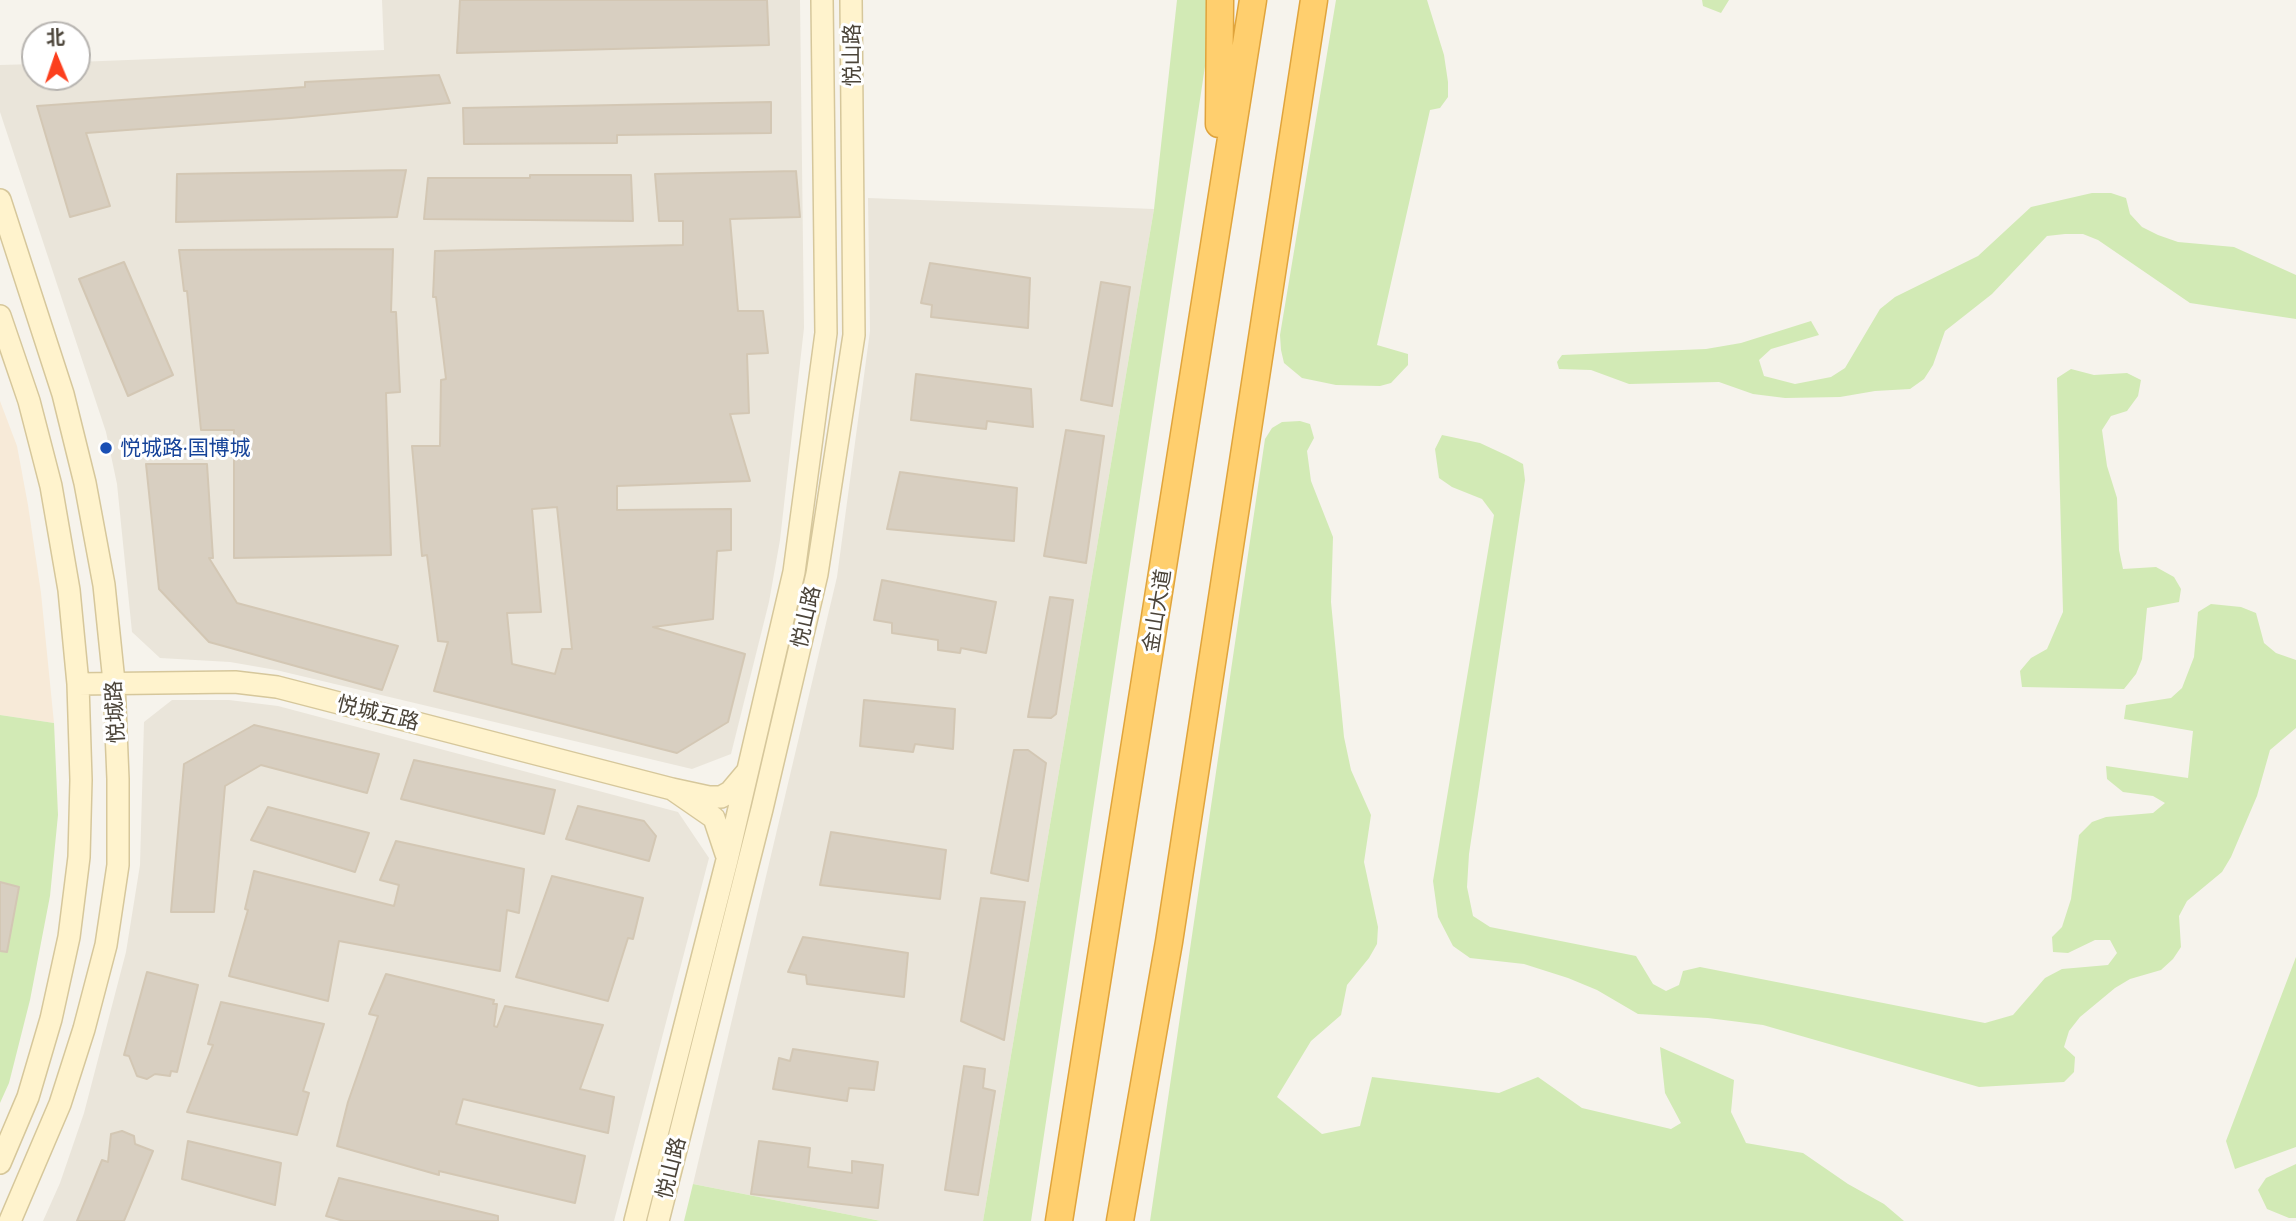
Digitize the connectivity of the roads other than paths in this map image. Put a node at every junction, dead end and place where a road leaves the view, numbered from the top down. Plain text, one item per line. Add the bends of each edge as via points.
1 (822, 0) edge
2 (851, 0) edge
3 (1220, 0) edge
4 (1253, 0) edge
5 (1314, 0) edge
6 (0, 200) edge
7 (1219, 211) junction
8 (0, 316) edge
9 (114, 682) junction
10 (78, 684) junction
11 (749, 768) junction
12 (673, 789) junction
13 (727, 860) junction
14 (0, 1163) edge
15 (10, 1221) edge
16 (635, 1221) edge
17 (658, 1221) edge
18 (1059, 1221) edge
19 (1120, 1221) edge

1 - 11 main road, 悦山路 via 826,333 794,572
2 - 17 main road, 悦山路 via 854,335 819,561
3 - 7 highway
4 - 7 highway, 金山大道
5 - 19 highway via 1169,942
6 - 9 main road, 悦城路 via 63,394 85,483 104,585
7 - 18 highway, 金山大道
8 - 10 main road, 悦城路 via 51,486 69,590
9 - 10 main road, 悦城五路
9 - 12 main road, 悦城五路 via 235,682 277,687
9 - 15 main road, 悦城路 via 118,865 106,945 60,1104
10 - 14 main road, 悦城路 via 79,858 69,937 28,1097
11 - 12 main road, 悦城五路 via 739,784 721,797
11 - 13 main road, 悦山路
12 - 13 main road via 714,818
13 - 16 main road, 悦山路

